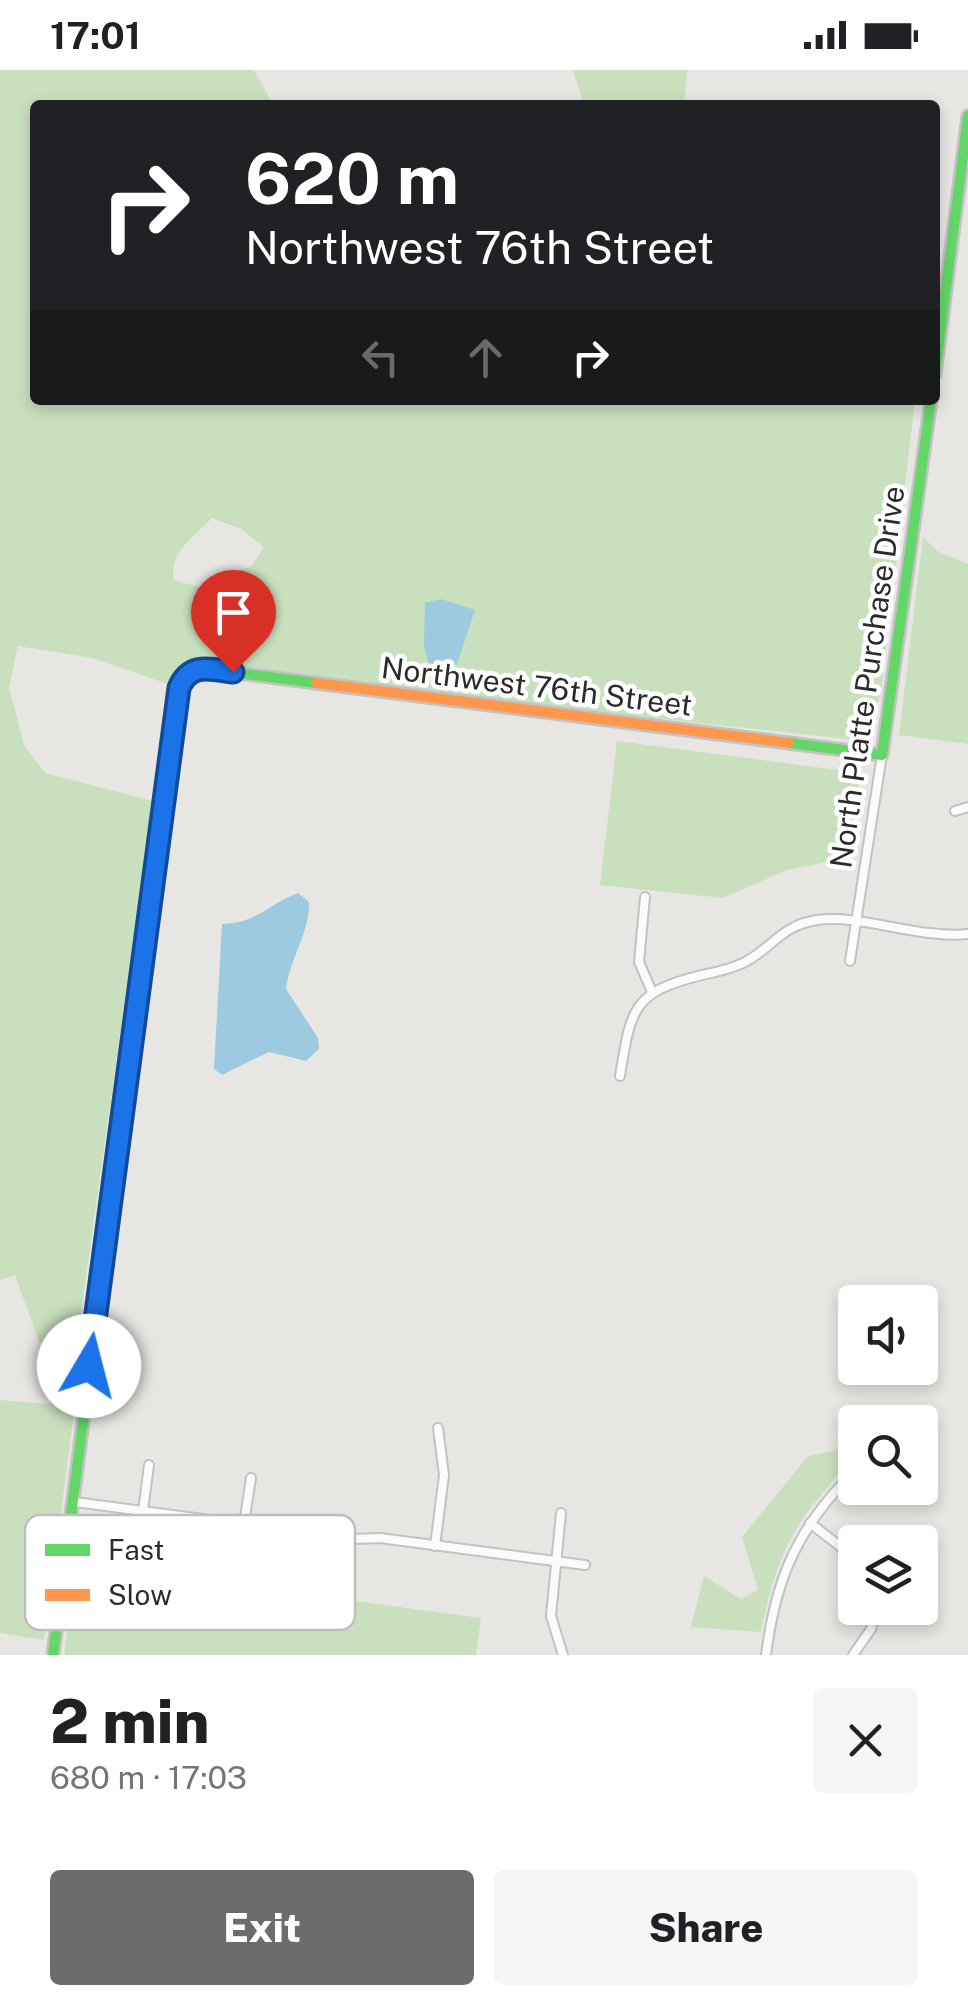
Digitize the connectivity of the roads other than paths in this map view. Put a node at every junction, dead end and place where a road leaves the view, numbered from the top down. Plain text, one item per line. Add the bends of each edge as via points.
1 (968, 116) edge
2 (962, 215) edge
3 (940, 345) edge
4 (930, 405) edge
5 (882, 755) junction
6 (968, 807) edge
7 (955, 811) dead end
8 (644, 897) dead end
9 (855, 923) junction
10 (968, 934) edge
11 (850, 962) dead end
12 (652, 992) junction
13 (620, 1076) dead end
14 (438, 1428) dead end
15 (149, 1465) dead end
16 (250, 1478) dead end
17 (838, 1489) edge
18 (75, 1502) junction
19 (143, 1511) junction
20 (561, 1514) dead end
21 (73, 1515) edge
22 (174, 1515) edge
23 (245, 1515) edge
24 (810, 1523) junction
25 (355, 1537) edge
26 (838, 1545) edge
27 (435, 1546) junction
28 (555, 1560) junction
29 (585, 1565) dead end
30 (871, 1625) edge
31 (57, 1630) edge
32 (54, 1655) edge
33 (563, 1655) edge
34 (766, 1655) edge
35 (853, 1655) edge

1 - 2 street
2 - 3 street
4 - 5 street, North Platte Purchase Drive
5 - 9 street, North Platte Purchase Drive
5 - 18 street, Northwest 76th Street via 199,668 188,673 179,688 164,784
6 - 7 street
8 - 12 street via 639,962
9 - 10 street
9 - 11 street, North Platte Purchase Drive
9 - 12 street via 793,926 747,962
12 - 13 street via 632,1017
14 - 27 street via 444,1475
15 - 19 street
16 - 23 street
17 - 24 street
18 - 19 street
18 - 21 street
19 - 22 street
20 - 28 street
24 - 26 street
24 - 34 street via 777,1590
25 - 27 street
27 - 28 street
28 - 29 street
28 - 33 street via 552,1616
30 - 35 street
31 - 32 street

